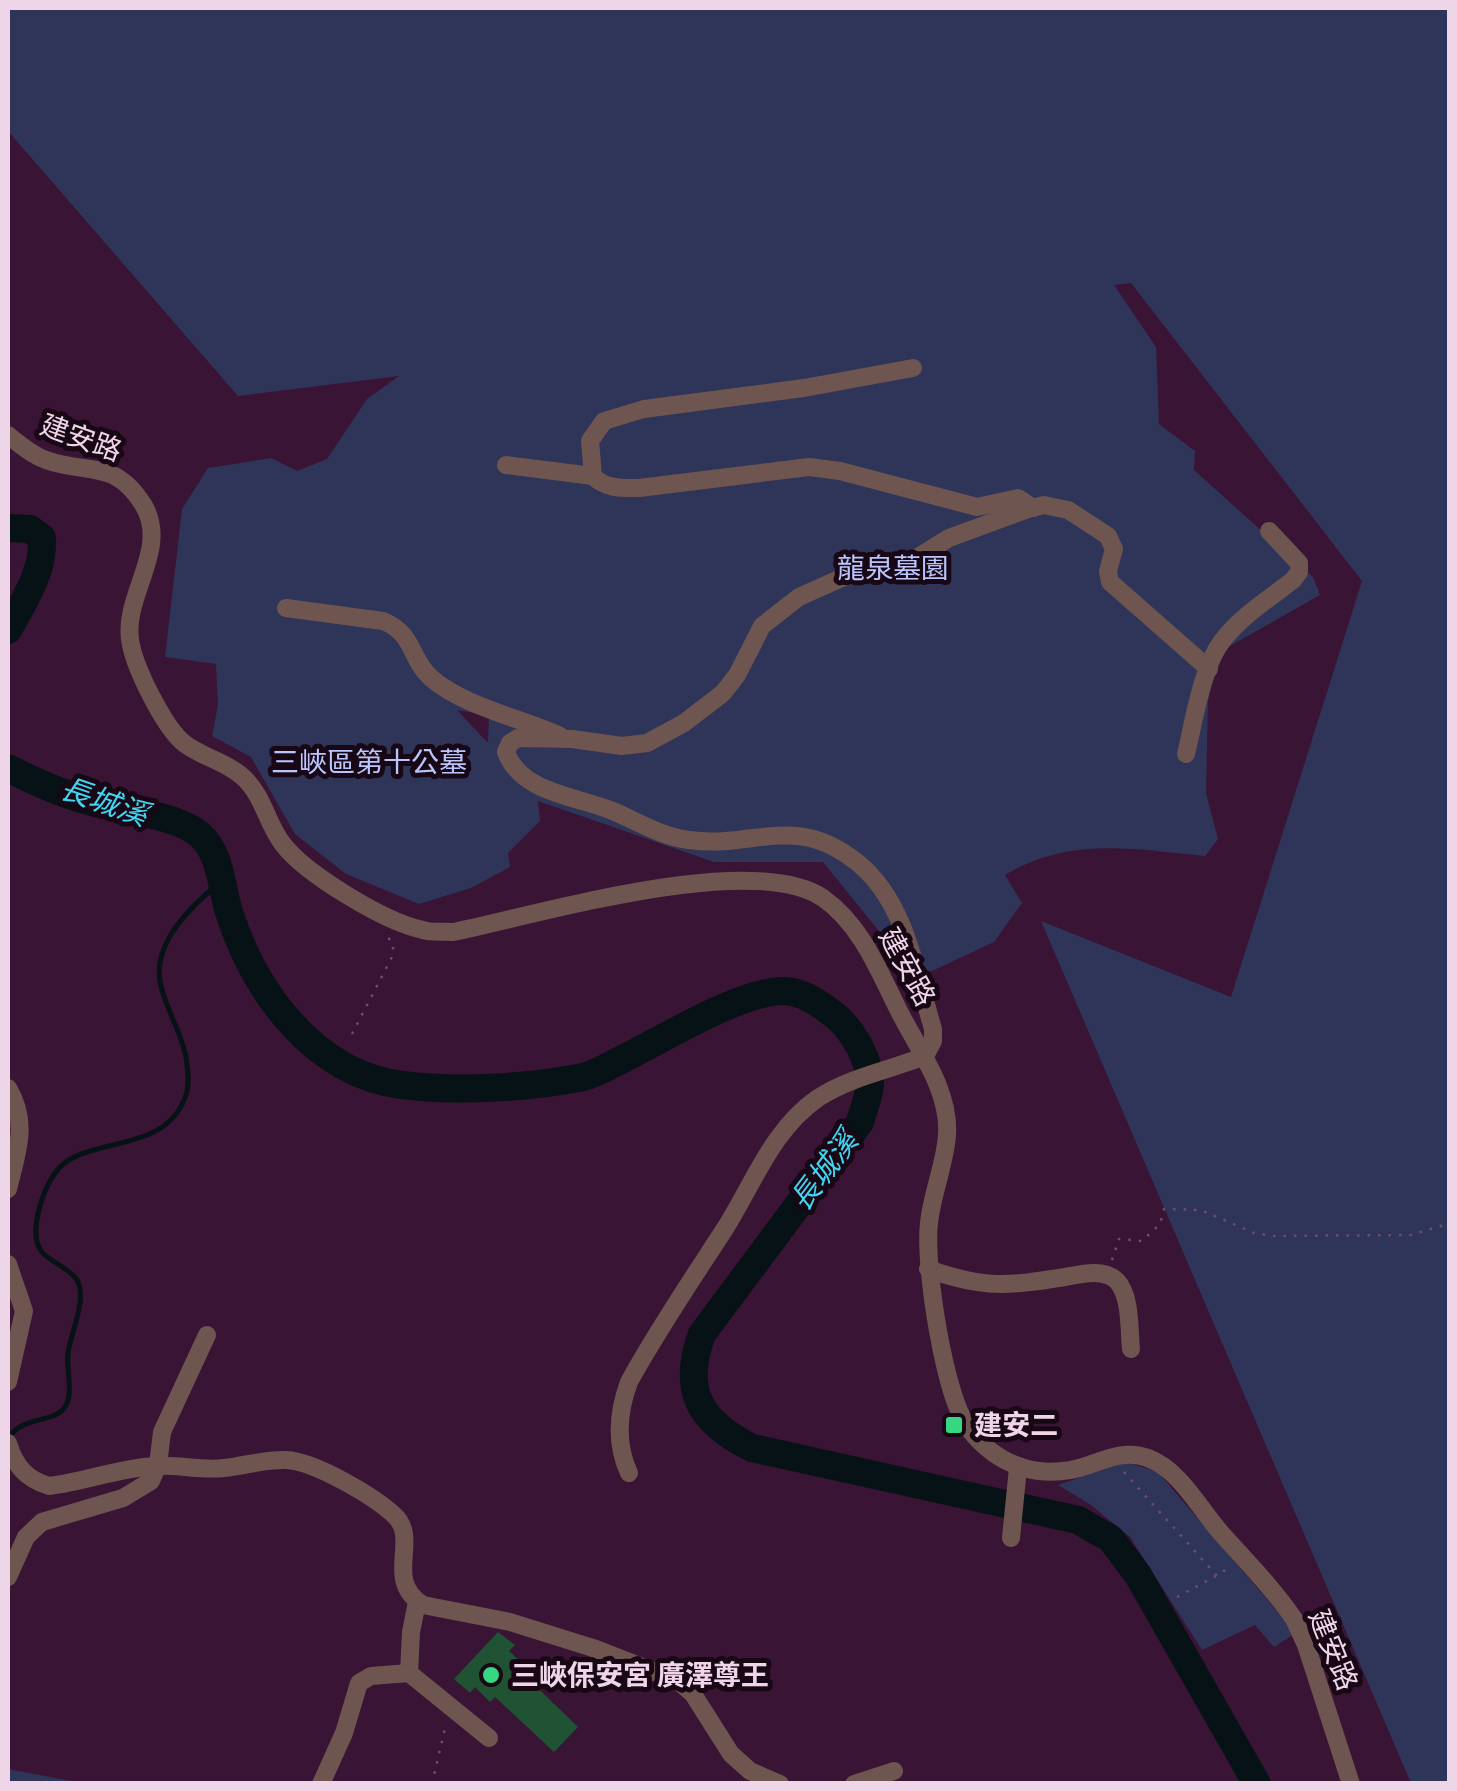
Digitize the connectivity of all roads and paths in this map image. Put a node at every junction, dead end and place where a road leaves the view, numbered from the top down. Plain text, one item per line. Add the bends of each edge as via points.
1 (913, 368) dead end
2 (8, 435) edge
3 (506, 465) dead end
4 (593, 476) junction
5 (1033, 508) junction
6 (1269, 531) dead end
7 (286, 608) dead end
8 (1209, 670) junction
9 (564, 739) junction
10 (1186, 754) dead end
11 (374, 927) dead end
12 (352, 1034) dead end
13 (924, 1056) junction
14 (8, 1088) edge
15 (8, 1188) edge
16 (1450, 1224) edge
17 (8, 1264) edge
18 (928, 1269) junction
19 (1108, 1275) junction
20 (207, 1336) dead end
21 (1131, 1349) dead end
22 (8, 1382) edge
23 (8, 1443) edge
24 (1110, 1456) junction
25 (158, 1465) junction
26 (1018, 1468) junction
27 (629, 1473) dead end
28 (1011, 1538) dead end
29 (1233, 1564) dead end
30 (1218, 1576) junction
31 (8, 1577) edge
32 (1177, 1596) dead end
33 (417, 1602) junction
34 (409, 1673) junction
35 (449, 1708) junction
36 (489, 1738) dead end
37 (894, 1771) dead end
38 (320, 1784) edge
39 (432, 1784) edge
40 (780, 1784) edge
41 (854, 1784) edge
42 (1350, 1784) edge

1 - 4 street via 617,415 604,420 590,441
2 - 13 street, 建安路 via 47,461 96,467 132,490 152,524 129,633 145,682 175,734 228,765 254,790 280,840 310,871 426,932 453,932 634,892 738,881 793,884 847,919
3 - 4 street
4 - 5 street via 616,488 639,488 808,467 976,507 1018,498
5 - 8 street via 1068,510 1108,536 1114,549 1110,582
5 - 9 street via 949,538 899,569 846,576 799,596 762,626 724,693 647,743
6 - 8 street via 1299,563 1298,572 1230,632
7 - 9 street via 396,626 422,668 443,686
8 - 10 street
9 - 13 street via 518,738 506,752 540,786 674,837 788,834 818,839 861,865 900,924 934,1029
11 - 12 path via 388,936 393,955
13 - 18 street, 建安路 via 946,1110 947,1135 928,1222
13 - 27 street via 846,1083 800,1113 765,1155 629,1382 619,1434
14 - 15 street via 22,1138
16 - 19 path via 1410,1235 1274,1236 1200,1210 1164,1209 1160,1224 1142,1241 1119,1238
17 - 22 street via 24,1312
18 - 19 street via 1011,1286
18 - 26 street, 建安路 via 955,1404 978,1439
19 - 21 street via 1121,1287
20 - 25 street via 162,1432
23 - 25 street via 23,1473 49,1486
24 - 26 street, 建安路 via 1068,1470
24 - 30 path
24 - 42 street, 建安路 via 1147,1457 1177,1478 1283,1602 1306,1646
25 - 31 street via 142,1489 33,1528
25 - 33 street via 205,1470 291,1460 342,1482 400,1523 402,1578
26 - 28 street
29 - 30 path
30 - 32 path
33 - 34 street
33 - 40 street via 510,1622 678,1681 731,1754
34 - 35 street
34 - 38 street via 359,1683
35 - 36 street
35 - 39 path
37 - 41 street

